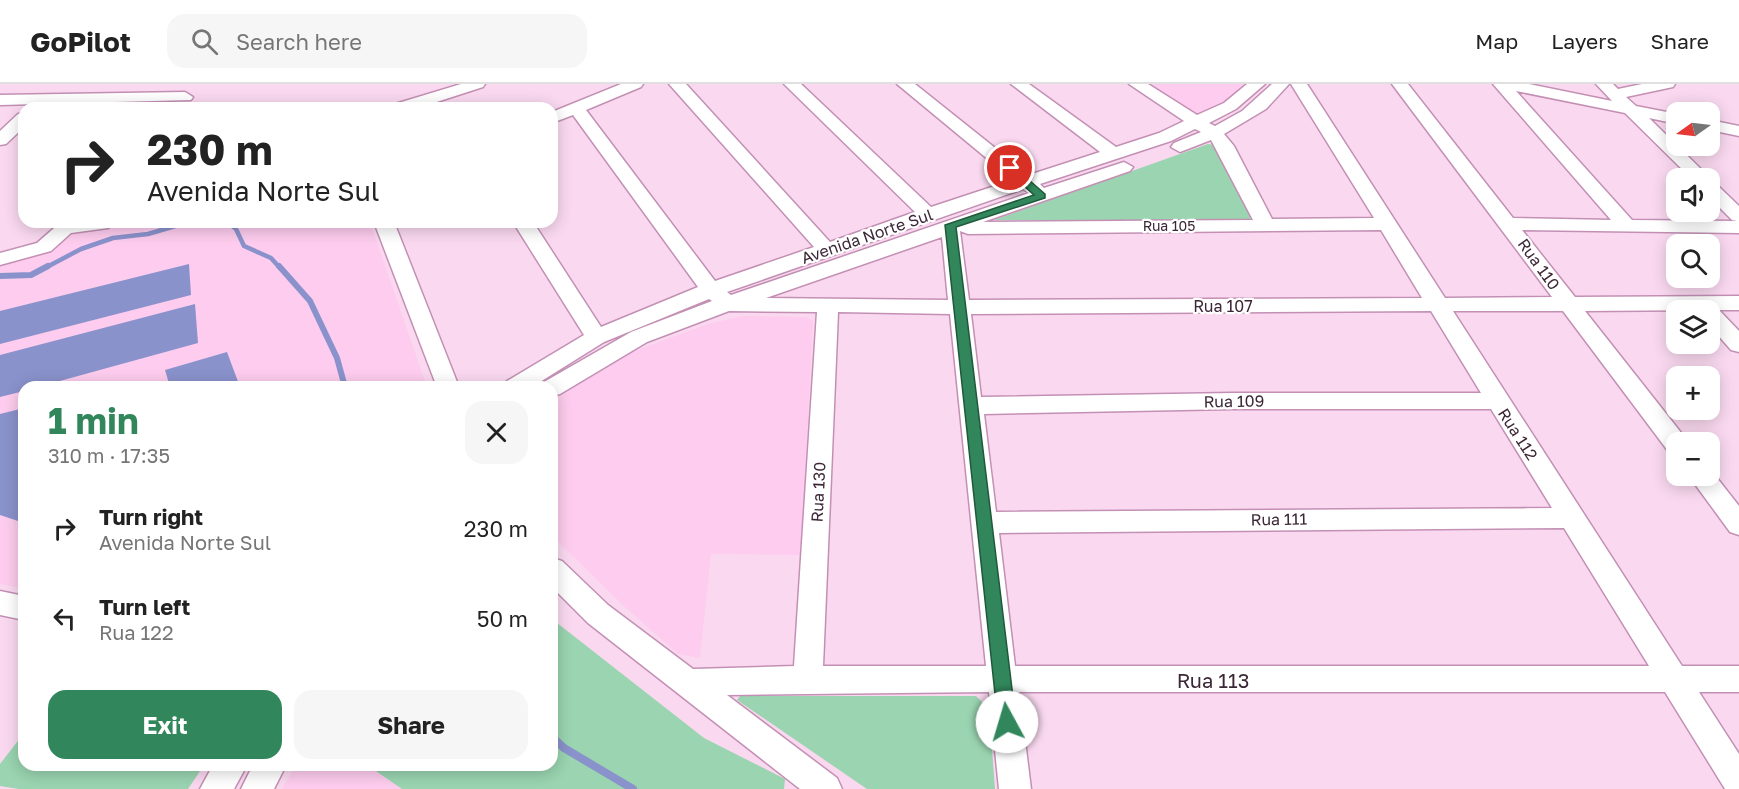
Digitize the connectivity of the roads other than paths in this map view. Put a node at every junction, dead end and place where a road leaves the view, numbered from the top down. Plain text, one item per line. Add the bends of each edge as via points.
1 (62, 84) edge
2 (197, 84) edge
3 (477, 84) edge
4 (635, 84) edge
5 (677, 84) edge
6 (792, 84) edge
7 (905, 84) edge
8 (1019, 84) edge
9 (1137, 84) edge
10 (1257, 84) edge
11 (1281, 84) edge
12 (1299, 84) edge
13 (1400, 84) edge
14 (1503, 84) edge
15 (1667, 84) edge
16 (1610, 89) edge
17 (0, 100) edge
18 (27, 102) edge
19 (41, 102) edge
20 (180, 102) edge
21 (420, 102) edge
22 (577, 109) junction
23 (1632, 110) junction
24 (558, 116) edge
25 (1666, 117) edge
26 (18, 124) edge
27 (1197, 124) junction
28 (1720, 127) edge
29 (1739, 130) edge
30 (1215, 134) junction
31 (0, 140) edge
32 (1114, 153) junction
33 (1691, 168) edge
34 (1027, 182) junction
35 (1042, 196) junction
36 (1720, 198) edge
37 (1739, 216) edge
38 (943, 223) junction
39 (1265, 224) junction
40 (1387, 224) junction
41 (1510, 224) junction
42 (1625, 224) junction
43 (1739, 227) edge
44 (66, 228) edge
45 (386, 228) edge
46 (527, 228) edge
47 (879, 232) junction
48 (892, 248) junction
49 (826, 249) junction
50 (0, 259) edge
51 (711, 291) junction
52 (1568, 303) junction
53 (1739, 303) edge
54 (729, 304) junction
55 (828, 305) junction
56 (1437, 305) junction
57 (1720, 306) edge
58 (960, 307) junction
59 (1666, 307) edge
60 (1720, 324) edge
61 (596, 337) junction
62 (1739, 345) edge
63 (446, 381) edge
64 (525, 381) edge
65 (558, 384) edge
66 (1497, 401) junction
67 (972, 406) junction
68 (1667, 432) edge
69 (1709, 486) edge
70 (1572, 518) junction
71 (985, 524) junction
72 (1739, 525) edge
73 (558, 575) edge
74 (0, 603) edge
75 (18, 608) edge
76 (808, 679) junction
77 (1739, 679) edge
78 (1002, 680) junction
79 (1672, 680) junction
80 (687, 683) junction
81 (227, 771) edge
82 (267, 771) edge
83 (1739, 783) edge
84 (819, 787) edge
85 (216, 789) edge
86 (257, 789) edge
87 (1015, 789) edge

1 - 19 street
2 - 20 street
3 - 21 street
4 - 22 street
5 - 49 street
6 - 38 street
7 - 34 street
8 - 32 street
9 - 27 street
10 - 27 street, Avenida Norte Sul via 1230,106
11 - 30 street, Avenida Norte Sul via 1249,114
12 - 40 street, Rua 112
13 - 41 street, Rua 110
14 - 23 street
14 - 42 street
15 - 16 street
16 - 23 street
17 - 18 street
22 - 24 street
22 - 51 street
23 - 25 street
23 - 33 street
26 - 31 street
27 - 30 street
27 - 32 street, Avenida Norte Sul
28 - 29 street
30 - 35 street, Avenida Norte Sul
30 - 39 street
32 - 34 street, Avenida Norte Sul
34 - 35 street
34 - 38 street, Avenida Norte Sul
35 - 38 street, Avenida Norte Sul
36 - 37 street
38 - 39 street, Rua 105
38 - 47 street, Avenida Norte Sul
38 - 48 street, Avenida Norte Sul
38 - 58 street
39 - 40 street, Rua 105
40 - 56 street, Rua 112
41 - 42 street
41 - 52 street, Rua 110
42 - 43 street
44 - 50 street via 44,248
45 - 63 street
46 - 61 street
47 - 48 street
47 - 49 street, Avenida Norte Sul
48 - 54 street, Avenida Norte Sul
49 - 51 street, Avenida Norte Sul
51 - 54 street
51 - 61 street, Avenida Norte Sul
52 - 56 street, Rua 107
52 - 59 street, Rua 107
52 - 68 street, Rua 110
53 - 57 street, Rua 107
54 - 55 street, Rua 107
54 - 65 street, Avenida Norte Sul via 639,337
55 - 58 street, Rua 107
55 - 76 street, Rua 130
56 - 58 street, Rua 107
56 - 66 street, Rua 112
58 - 67 street
60 - 62 street
61 - 64 street, Avenida Norte Sul
66 - 67 street, Rua 109
66 - 70 street, Rua 112
67 - 71 street
69 - 72 street
70 - 71 street, Rua 111
70 - 79 street, Rua 112
71 - 78 street
73 - 80 street via 598,614
74 - 75 street
76 - 78 street, Rua 113
76 - 80 street, Rua 113
77 - 79 street, Rua 113
78 - 79 street, Rua 113
78 - 87 street
79 - 83 street, Rua 112
80 - 84 street
81 - 85 street
82 - 86 street

